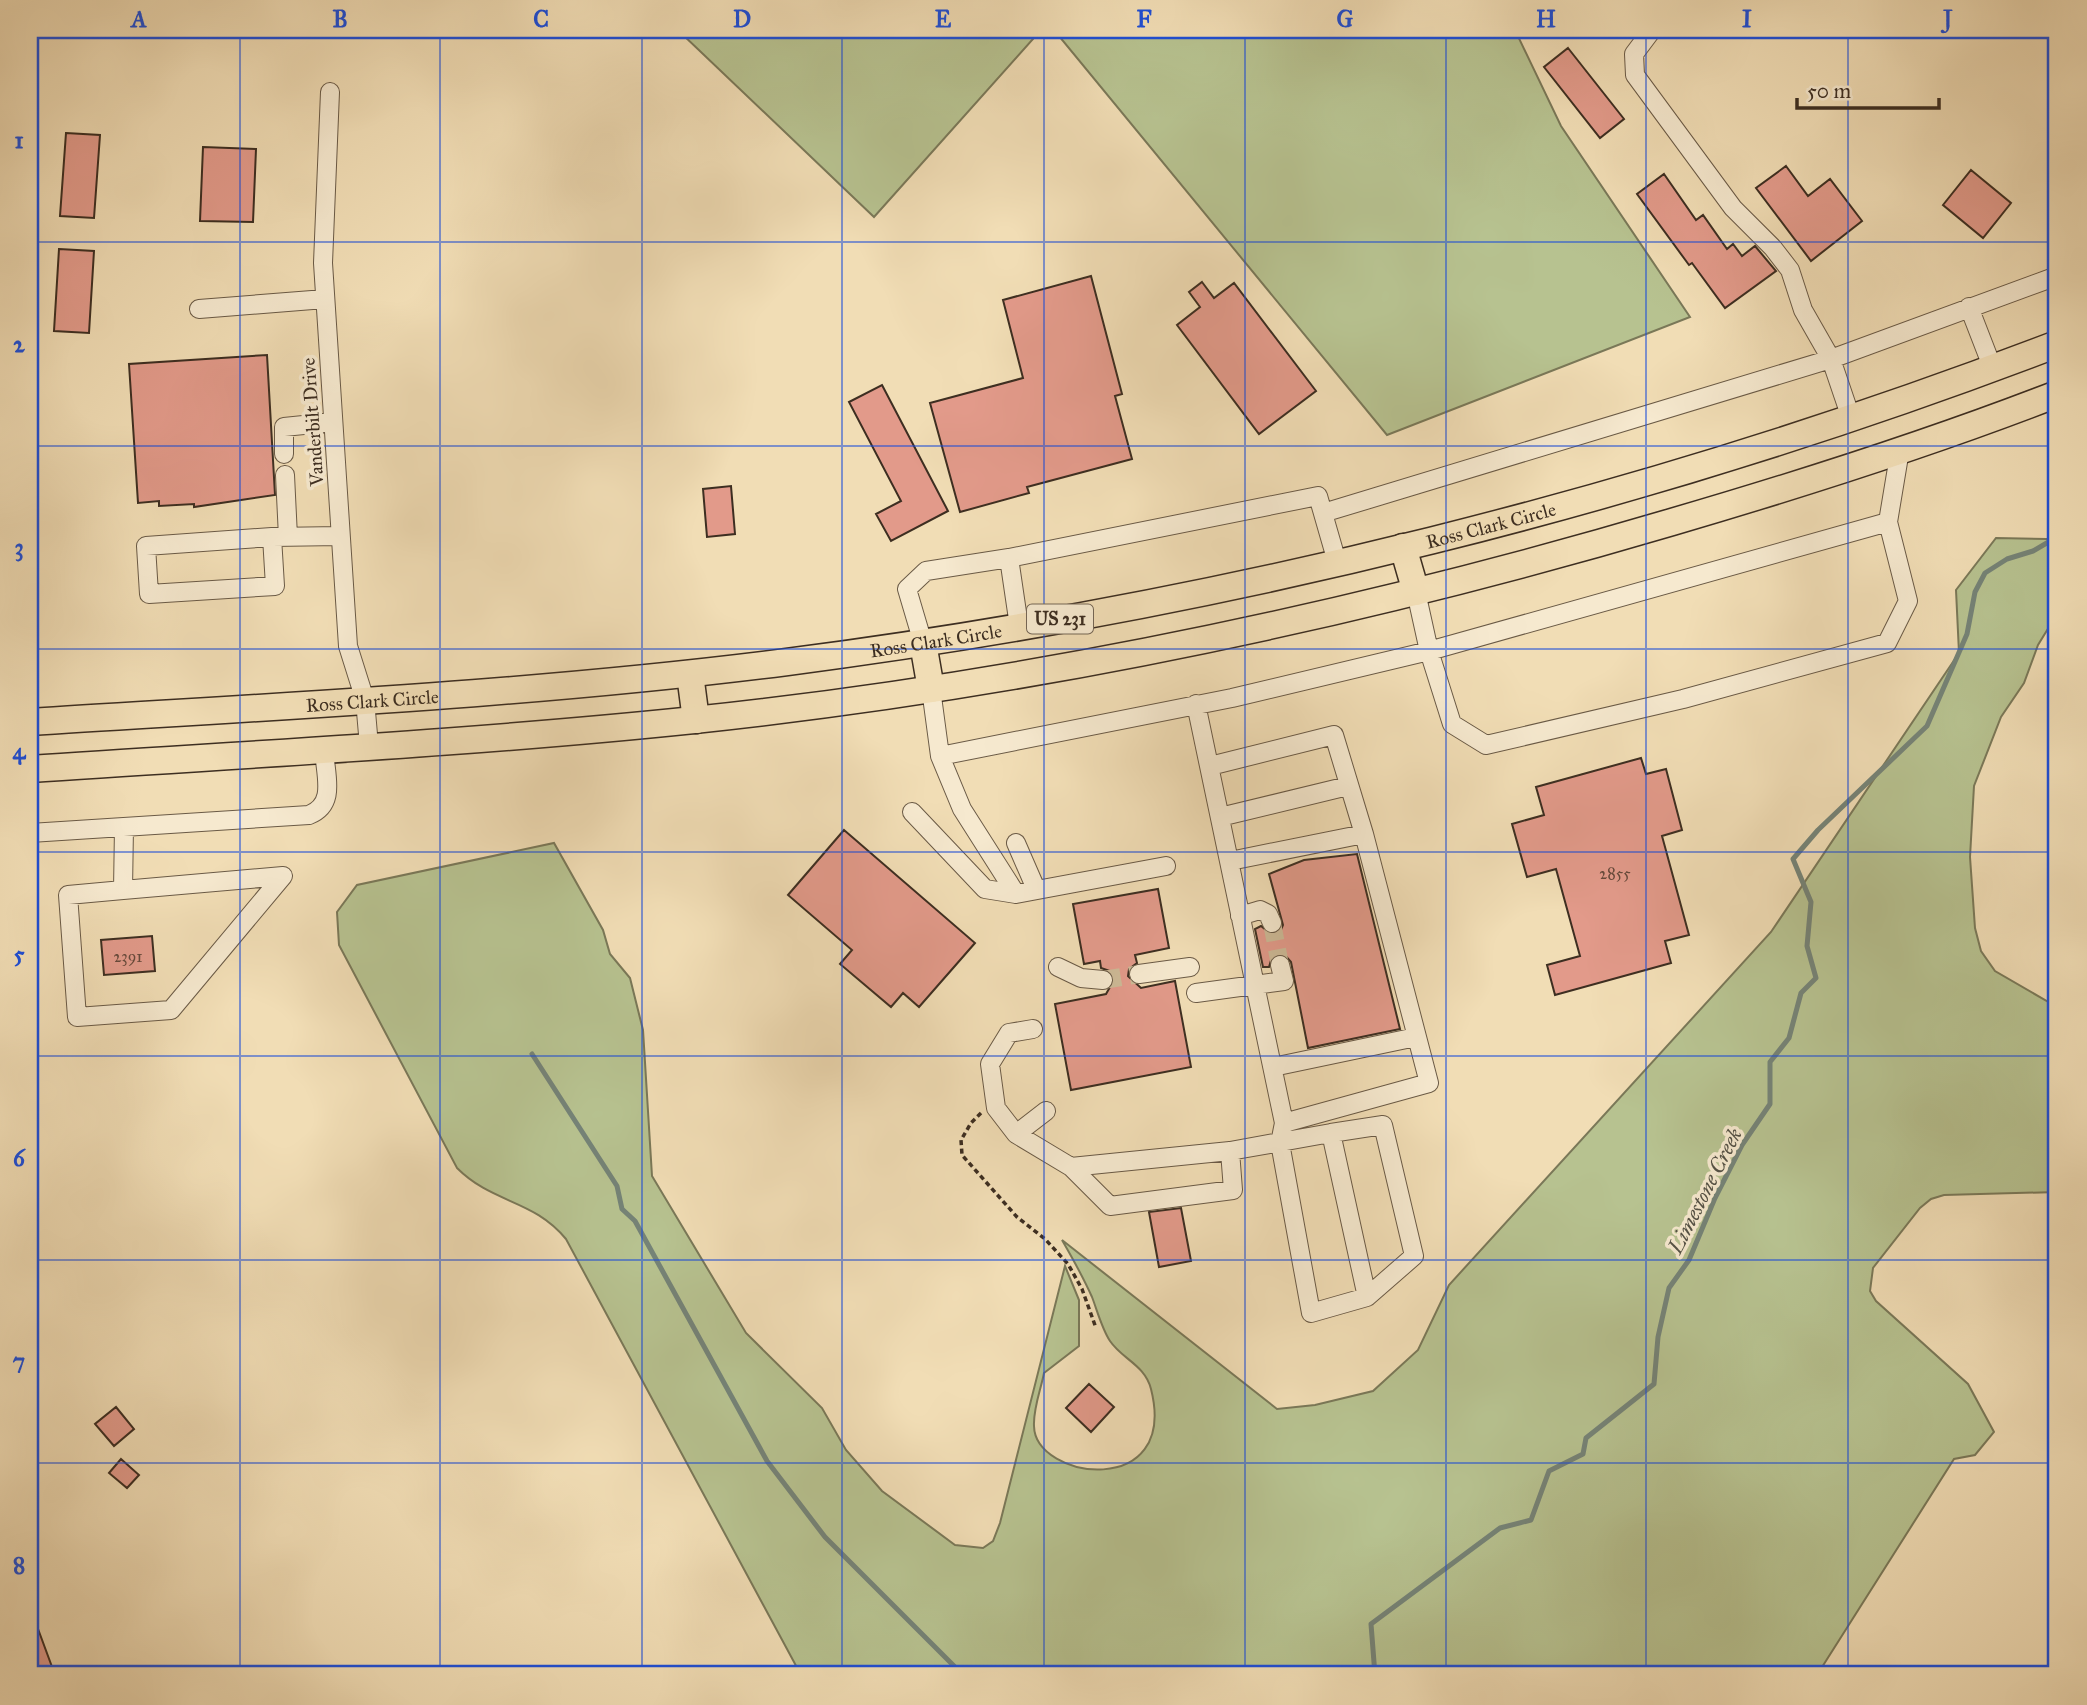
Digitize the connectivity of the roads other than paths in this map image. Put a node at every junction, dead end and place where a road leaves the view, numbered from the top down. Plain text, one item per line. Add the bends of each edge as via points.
1 (1652, 30) edge
2 (330, 92) dead end
3 (2057, 276) edge
4 (325, 299) junction
5 (1969, 307) junction
6 (198, 309) dead end
7 (2057, 344) edge
8 (1831, 359) junction
9 (1993, 369) junction
10 (2057, 394) edge
11 (1851, 418) junction
12 (333, 422) junction
13 (1900, 450) junction
14 (284, 454) dead end
15 (1865, 462) junction
16 (285, 475) dead end
17 (1323, 513) junction
18 (1888, 522) junction
19 (340, 536) junction
20 (280, 537) junction
21 (1403, 547) junction
22 (1009, 558) junction
23 (1337, 562) junction
24 (1416, 592) junction
25 (1020, 626) junction
26 (923, 643) junction
27 (1430, 652) junction
28 (690, 674) junction
29 (930, 689) junction
30 (365, 700) junction
31 (1196, 705) junction
32 (696, 720) junction
33 (30, 722) edge
34 (369, 746) junction
35 (324, 749) junction
36 (940, 755) junction
37 (1210, 766) junction
38 (30, 769) edge
39 (1348, 786) junction
40 (912, 812) dead end
41 (1220, 817) junction
42 (124, 827) junction
43 (30, 833) edge
44 (1364, 834) junction
45 (1016, 843) dead end
46 (1230, 860) junction
47 (1166, 866) dead end
48 (1036, 889) junction
49 (123, 890) junction
50 (1016, 894) junction
51 (1240, 916) junction
52 (1272, 923) dead end
53 (1280, 965) dead end
54 (1058, 967) dead end
55 (1190, 967) dead end
56 (1139, 974) tunnel mouth
57 (1103, 980) tunnel mouth
58 (1253, 983) junction
59 (1196, 993) dead end
60 (1033, 1029) dead end
61 (1416, 1037) junction
62 (1273, 1067) junction
63 (1046, 1111) dead end
64 (1284, 1123) junction
65 (1331, 1133) junction
66 (1016, 1134) junction
67 (1280, 1143) junction
68 (1230, 1150) junction
69 (1072, 1167) junction
70 (1367, 1297) junction

1 - 8 street via 1634,54 1635,75 1733,208 1790,270 1803,310
2 - 4 street, Vanderbilt Drive
3 - 5 street
4 - 6 street
4 - 12 street, Vanderbilt Drive
5 - 8 street
5 - 9 street
7 - 9 highway, Ross Clark Circle / US 231
8 - 11 street
8 - 17 street
9 - 11 highway, Ross Clark Circle / US 231
10 - 13 highway, US 231
11 - 15 highway
11 - 21 highway, Ross Clark Circle / US 231
12 - 14 street via 284,427
12 - 19 street, Vanderbilt Drive
13 - 15 highway, US 231
13 - 18 street
15 - 24 highway, US 231 via 1619,538
16 - 20 street
17 - 22 street via 1318,496
17 - 23 street
18 - 27 street
18 - 27 street via 1908,601 1887,643 1683,699 1486,745 1452,723
19 - 20 street
19 - 30 street, Vanderbilt Drive via 348,646
20 - 20 street via 146,546 149,594 275,586
21 - 23 highway, Ross Clark Circle / US 231
21 - 24 highway
22 - 25 street
22 - 26 street via 926,571 916,580 907,589
23 - 25 highway, Ross Clark Circle / US 231
24 - 27 street
24 - 29 highway, US 231 via 1210,638
25 - 26 highway, Ross Clark Circle / US 231
26 - 28 highway, Ross Clark Circle / US 231
26 - 29 highway
27 - 31 street
28 - 30 highway, Ross Clark Circle / US 231
28 - 32 highway
29 - 32 highway, US 231
29 - 36 street
30 - 33 highway, Ross Clark Circle / US 231
30 - 34 street, Vanderbilt Drive
31 - 36 street
31 - 37 street
32 - 34 highway, US 231
34 - 35 highway, US 231
35 - 38 highway, US 231
35 - 42 street via 327,802 309,815
36 - 50 street via 962,809
37 - 39 street via 1334,735
37 - 41 street
39 - 41 street
39 - 44 street
40 - 50 street via 985,888
41 - 46 street
42 - 43 street
42 - 49 street
44 - 46 street
44 - 61 street
45 - 48 street
46 - 51 street
47 - 48 street
48 - 50 street
49 - 49 street via 204,883 284,876 171,1010 77,1017 68,895
51 - 52 street via 1260,910
51 - 58 street
53 - 58 street via 1284,981
54 - 57 street via 1081,978
55 - 56 street
58 - 59 street
58 - 62 street
60 - 66 street via 1009,1033 990,1065 996,1108
61 - 62 street
61 - 64 street via 1429,1083
62 - 64 street
63 - 66 street
64 - 67 street
65 - 67 street
65 - 70 street
65 - 70 street via 1383,1125 1413,1256
66 - 69 street
67 - 68 street
67 - 70 street via 1311,1312
68 - 69 street
68 - 69 street via 1233,1190 1110,1206

